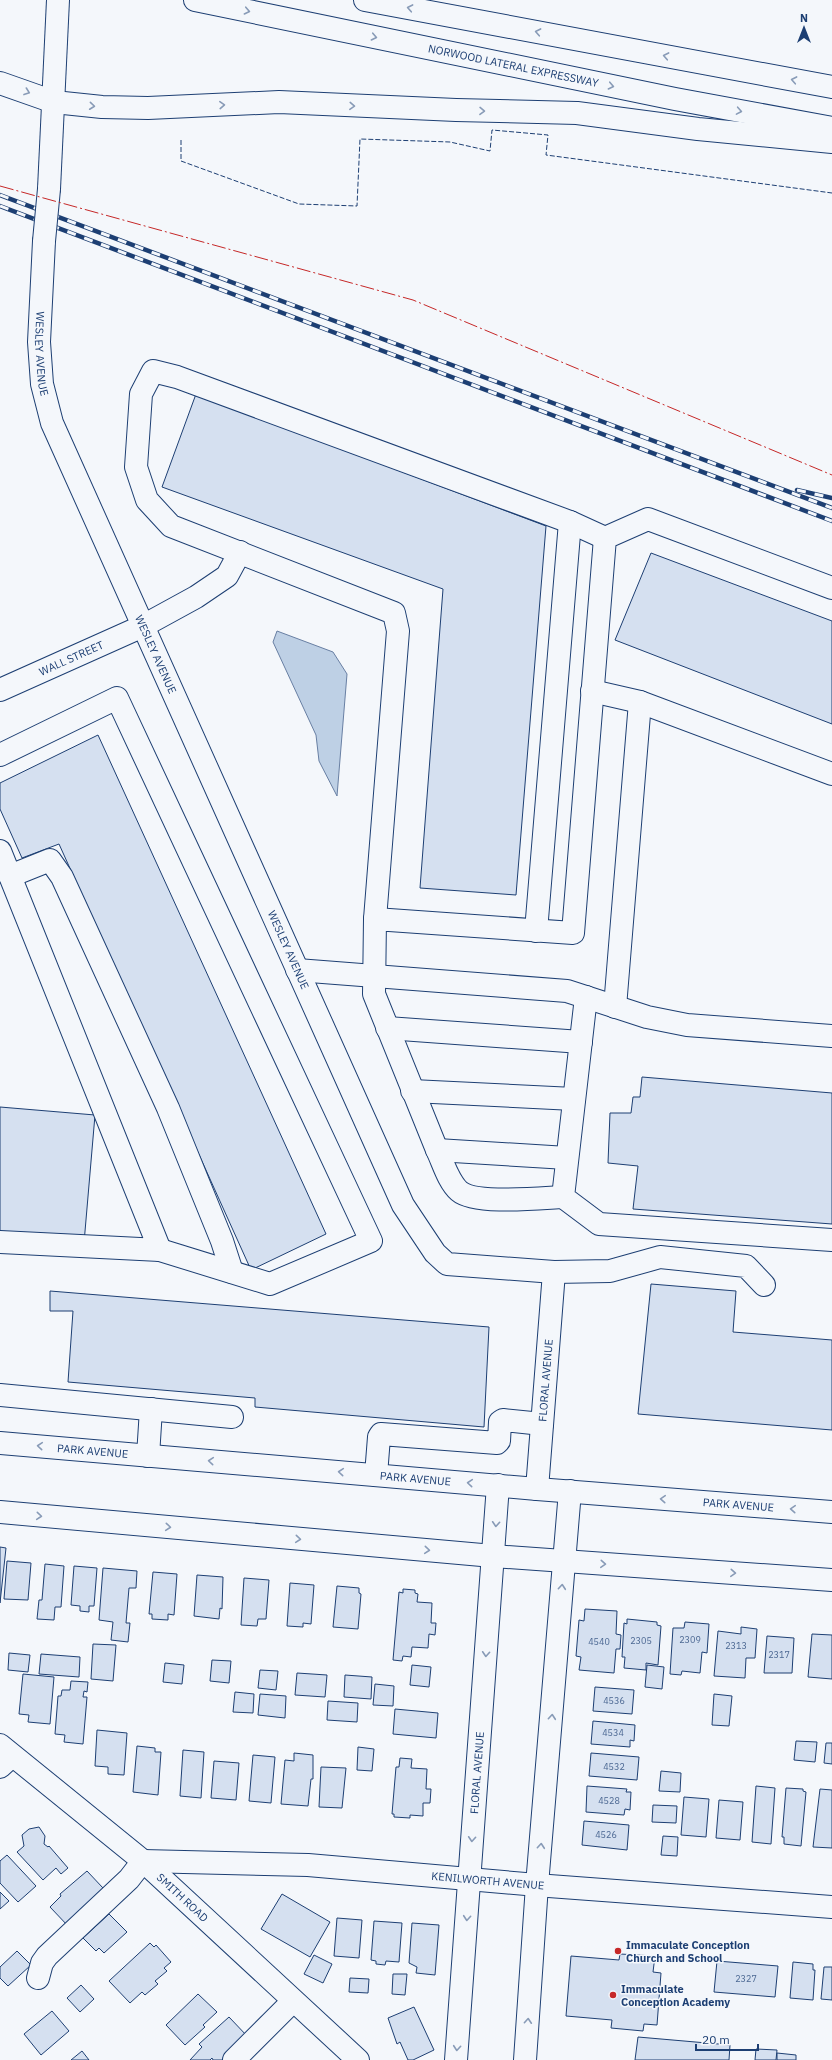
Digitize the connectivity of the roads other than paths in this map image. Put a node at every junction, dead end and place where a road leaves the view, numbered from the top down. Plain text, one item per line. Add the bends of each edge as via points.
1 (195, 0) edge
2 (366, 0) edge
3 (58, 6) edge
4 (0, 83) edge
5 (832, 87) edge
6 (54, 102) junction
7 (832, 128) edge
8 (832, 142) edge
9 (570, 522) junction
10 (605, 538) junction
11 (240, 552) junction
12 (832, 588) edge
13 (143, 626) junction
14 (0, 690) edge
15 (592, 691) junction
16 (640, 702) junction
17 (0, 755) edge
18 (832, 774) edge
19 (0, 851) edge
20 (10, 876) junction
21 (375, 919) junction
22 (536, 931) junction
23 (297, 970) junction
24 (374, 976) junction
25 (586, 997) junction
26 (616, 1007) junction
27 (387, 1028) junction
28 (832, 1036) edge
29 (580, 1042) junction
30 (412, 1091) junction
31 (574, 1099) junction
32 (437, 1150) junction
33 (568, 1158) junction
34 (563, 1197) junction
35 (832, 1240) edge
36 (0, 1242) edge
37 (160, 1250) junction
38 (232, 1272) junction
39 (554, 1272) junction
40 (764, 1285) dead end
41 (0, 1395) edge
42 (151, 1409) junction
43 (232, 1417) dead end
44 (542, 1424) junction
45 (0, 1443) edge
46 (148, 1456) junction
47 (376, 1475) junction
48 (498, 1485) junction
49 (537, 1489) junction
50 (570, 1492) junction
51 (0, 1512) edge
52 (832, 1512) edge
53 (493, 1556) junction
54 (565, 1562) junction
55 (832, 1580) edge
56 (4, 1756) edge
57 (143, 1861) junction
58 (470, 1880) junction
59 (537, 1885) junction
60 (832, 1907) edge
61 (38, 1978) dead end
62 (293, 2001) junction
63 (234, 2060) edge
64 (358, 2060) edge
65 (456, 2060) edge
66 (525, 2060) edge

1 -> 7 main road, NORWOOD LATERAL EXPRESSWAY via 675,99
5 -> 2 main road
3 - 6 main road, WESLEY AVENUE
4 -> 6 main road
6 -> 8 main road via 148,108 279,102 576,113 698,129
6 - 13 main road, WESLEY AVENUE, bridge via 39,342 42,384 52,423
9 - 10 main road
9 - 11 main road via 185,380 153,371 141,394 136,467 147,500 171,526
9 - 22 main road
10 - 12 main road via 648,519
10 - 15 main road
11 - 13 main road, WALL STREET via 228,576 196,598
11 - 21 main road via 394,613 398,631
13 - 14 main road, WALL STREET
13 - 23 main road, WESLEY AVENUE
15 - 16 main road
15 - 22 main road via 573,933
16 - 18 main road
16 - 26 main road
17 - 38 main road via 117,698 371,1241 270,1284
19 - 20 main road
20 - 37 main road
20 - 38 main road via 50,860 62,877 168,1108
21 - 22 main road
21 - 24 main road
23 - 24 main road
23 - 39 main road, WESLEY AVENUE via 403,1205 435,1253 447,1264
24 - 25 main road via 567,991
24 - 27 main road via 374,994
25 - 26 main road
25 - 29 main road
26 - 28 main road via 647,1017 687,1025
27 - 29 main road
27 - 30 main road
29 - 31 main road
30 - 31 main road
30 - 32 main road
31 - 33 main road
32 - 33 main road
32 - 34 main road via 447,1173 459,1191 481,1200
33 - 34 main road
34 - 35 main road via 599,1224
36 - 37 main road
37 - 38 main road
39 - 40 main road via 610,1271 660,1257 746,1266
39 - 44 main road, FLORAL AVENUE
41 - 42 main road
42 - 43 main road
42 - 46 main road
44 - 47 main road via 503,1420 500,1422 497,1443 381,1434
44 - 49 main road, FLORAL AVENUE
46 -> 45 main road, PARK AVENUE
47 -> 46 main road, PARK AVENUE
48 -> 47 main road, PARK AVENUE
48 - 49 main road, PARK AVENUE
48 -> 53 main road, FLORAL AVENUE
49 - 50 main road, PARK AVENUE
52 -> 50 main road, PARK AVENUE
50 - 54 main road
51 -> 53 main road
53 - 54 main road
53 -> 58 main road, FLORAL AVENUE
54 -> 55 main road
59 -> 54 main road
56 - 57 main road, SMITH ROAD
57 - 58 main road, KENILWORTH AVENUE via 308,1865
57 - 61 main road via 129,1879 47,1956
57 - 62 main road, SMITH ROAD
58 - 59 main road, KENILWORTH AVENUE
58 -> 65 main road, FLORAL AVENUE
59 - 60 main road, KENILWORTH AVENUE
66 -> 59 main road
62 - 63 main road
62 - 64 main road, SMITH ROAD

